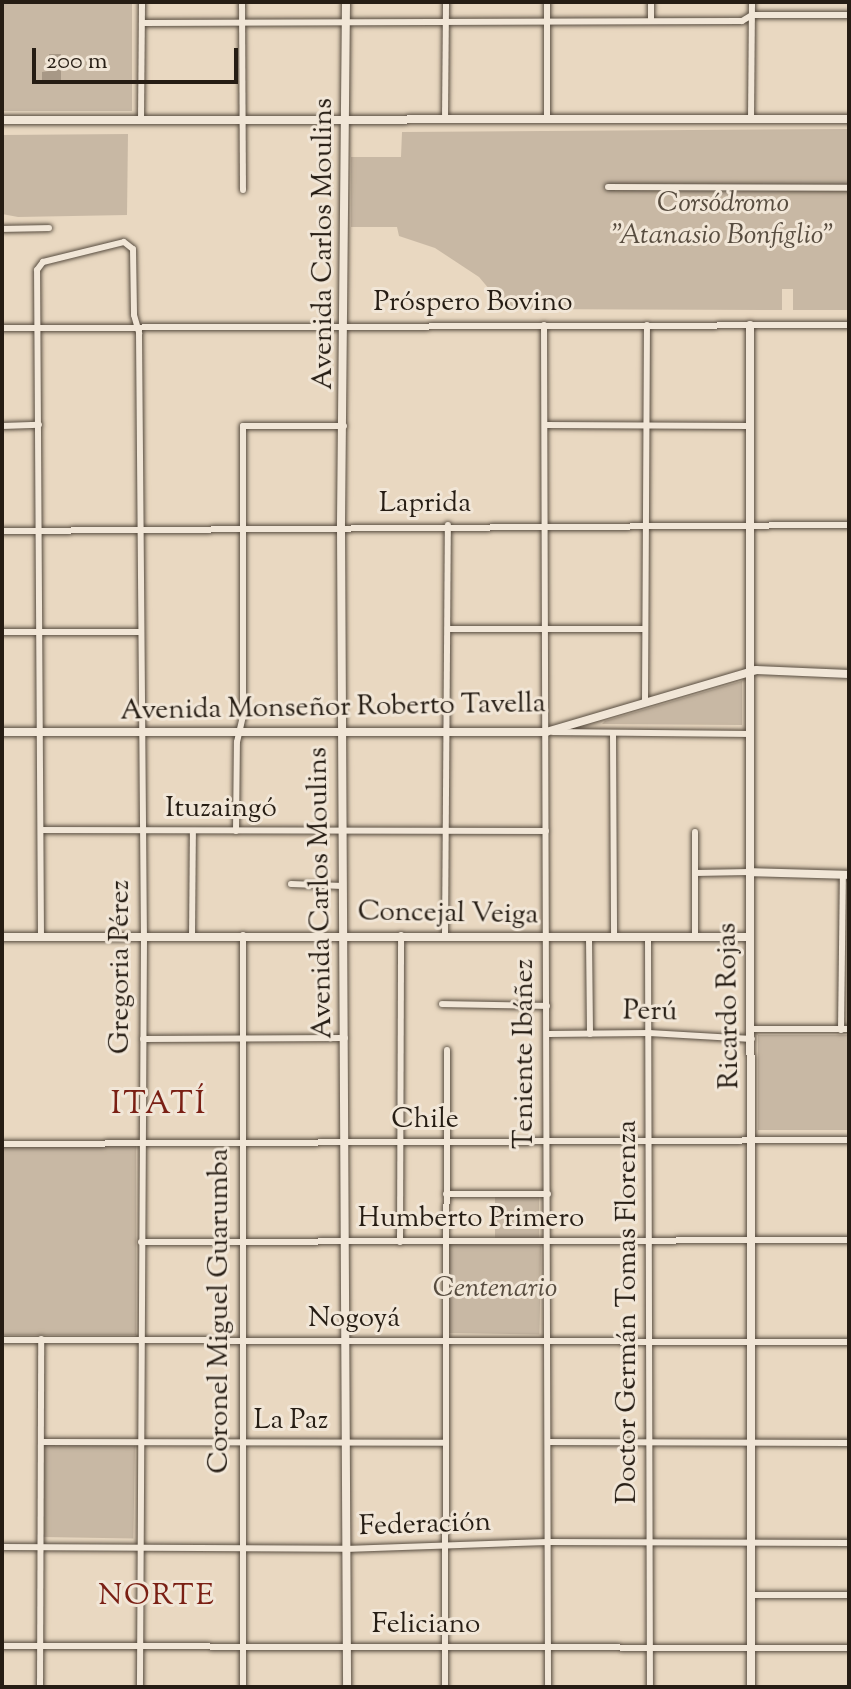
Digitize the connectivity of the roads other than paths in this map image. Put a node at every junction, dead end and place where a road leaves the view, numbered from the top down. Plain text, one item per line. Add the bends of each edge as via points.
1 (142, 2) edge
2 (242, 2) edge
3 (346, 2) edge
4 (446, 2) edge
5 (547, 2) edge
6 (651, 2) edge
7 (752, 2) edge
8 (752, 15) junction
9 (849, 15) edge
10 (347, 20) junction
11 (446, 20) junction
12 (651, 20) junction
13 (547, 21) junction
14 (242, 22) junction
15 (142, 23) junction
16 (547, 119) junction
17 (751, 119) junction
18 (849, 119) edge
19 (2, 120) edge
20 (141, 120) junction
21 (243, 120) junction
22 (347, 120) junction
23 (445, 120) junction
24 (608, 187) dead end
25 (849, 188) edge
26 (243, 190) dead end
27 (49, 228) dead end
28 (2, 229) edge
29 (544, 325) junction
30 (647, 325) junction
31 (750, 325) junction
32 (849, 325) edge
33 (345, 326) junction
34 (138, 327) junction
35 (2, 328) edge
36 (37, 328) junction
37 (39, 425) junction
38 (545, 425) junction
39 (647, 425) junction
40 (2, 426) edge
41 (344, 426) junction
42 (749, 426) junction
43 (448, 525) junction
44 (849, 525) edge
45 (545, 526) junction
46 (646, 526) junction
47 (750, 526) junction
48 (341, 527) junction
49 (140, 528) junction
50 (242, 528) junction
51 (40, 530) junction
52 (2, 531) edge
53 (448, 629) junction
54 (546, 629) junction
55 (644, 629) junction
56 (2, 632) edge
57 (41, 632) junction
58 (141, 632) junction
59 (749, 672) junction
60 (849, 674) edge
61 (645, 703) junction
62 (240, 731) junction
63 (342, 731) junction
64 (2, 732) edge
65 (42, 732) junction
66 (142, 732) junction
67 (449, 732) junction
68 (546, 732) junction
69 (613, 733) junction
70 (749, 734) junction
71 (41, 830) junction
72 (343, 830) junction
73 (142, 831) junction
74 (193, 831) junction
75 (236, 831) junction
76 (448, 831) junction
77 (546, 831) junction
78 (695, 832) dead end
79 (749, 872) junction
80 (695, 873) junction
81 (846, 875) edge
82 (291, 884) dead end
83 (343, 886) junction
84 (243, 935) junction
85 (343, 935) junction
86 (401, 935) junction
87 (445, 935) junction
88 (192, 936) junction
89 (614, 936) junction
90 (2, 937) edge
91 (41, 937) junction
92 (144, 937) junction
93 (547, 937) junction
94 (589, 937) junction
95 (648, 937) junction
96 (695, 937) junction
97 (750, 937) junction
98 (442, 1004) dead end
99 (547, 1006) junction
100 (845, 1030) edge
101 (649, 1033) junction
102 (548, 1034) junction
103 (590, 1034) junction
104 (752, 1034) junction
105 (345, 1038) junction
106 (143, 1039) junction
107 (242, 1039) junction
108 (447, 1050) dead end
109 (849, 1140) edge
110 (446, 1141) junction
111 (547, 1141) junction
112 (752, 1141) junction
113 (345, 1142) junction
114 (399, 1142) junction
115 (650, 1142) junction
116 (242, 1143) junction
117 (2, 1144) edge
118 (142, 1144) junction
119 (446, 1194) junction
120 (548, 1194) junction
121 (753, 1240) junction
122 (849, 1240) edge
123 (447, 1241) junction
124 (548, 1241) junction
125 (650, 1241) junction
126 (141, 1242) junction
127 (241, 1242) junction
128 (346, 1242) junction
129 (400, 1242) junction
130 (41, 1339) junction
131 (2, 1340) edge
132 (142, 1340) junction
133 (242, 1340) junction
134 (346, 1340) junction
135 (446, 1341) junction
136 (548, 1341) junction
137 (650, 1342) junction
138 (753, 1342) junction
139 (849, 1342) edge
140 (41, 1442) junction
141 (548, 1442) junction
142 (141, 1443) junction
143 (346, 1443) junction
144 (446, 1443) junction
145 (651, 1443) junction
146 (752, 1443) junction
147 (849, 1443) edge
148 (243, 1444) junction
149 (548, 1542) junction
150 (651, 1542) junction
151 (752, 1543) junction
152 (849, 1543) edge
153 (2, 1547) edge
154 (40, 1547) junction
155 (444, 1547) junction
156 (243, 1549) junction
157 (345, 1549) junction
158 (141, 1550) junction
159 (752, 1595) junction
160 (849, 1595) edge
161 (2, 1646) edge
162 (40, 1646) junction
163 (445, 1646) junction
164 (140, 1647) junction
165 (243, 1647) junction
166 (346, 1647) junction
167 (548, 1647) junction
168 (650, 1647) junction
169 (752, 1647) junction
170 (849, 1648) edge
171 (40, 1687) edge
172 (140, 1687) edge
173 (243, 1687) edge
174 (347, 1687) edge
175 (445, 1687) edge
176 (548, 1687) edge
177 (650, 1687) edge
178 (751, 1687) edge

1 - 15 street
2 - 14 street
3 - 10 street, Avenida Carlos Moulins
4 - 11 street
5 - 13 street
6 - 12 street
7 - 8 street
8 - 9 street
8 - 12 street via 742,21
8 - 17 street
10 - 11 street
10 - 14 street
10 - 22 street, Avenida Carlos Moulins
11 - 13 street
11 - 23 street
12 - 13 street
13 - 16 street
14 - 15 street
14 - 21 street
15 - 20 street
16 - 17 street
16 - 23 street
17 - 18 street
19 - 20 street
20 - 21 street
21 - 22 street
21 - 26 street
22 - 23 street
22 - 33 street, Avenida Carlos Moulins
24 - 25 street
27 - 28 street
29 - 30 street, Próspero Bovino
29 - 33 street, Próspero Bovino
29 - 38 street, Teniente Ibáñez
30 - 31 street, Próspero Bovino
30 - 39 street
31 - 32 street, Próspero Bovino
31 - 42 street, Ricardo Rojas
33 - 34 street, Próspero Bovino
33 - 41 street, Avenida Carlos Moulins
34 - 36 street, Próspero Bovino
34 - 36 street, Gregoria Pérez via 133,249 124,242 38,266
34 - 49 street, Gregoria Pérez
35 - 36 street, Próspero Bovino
36 - 37 street
37 - 40 street
37 - 51 street
38 - 39 street
38 - 45 street, Teniente Ibáñez
39 - 42 street
39 - 46 street
41 - 48 street, Avenida Carlos Moulins
41 - 50 street via 243,426
42 - 47 street, Ricardo Rojas
43 - 45 street, Laprida
43 - 48 street, Laprida
43 - 53 street
44 - 47 street, Laprida
45 - 46 street, Laprida
45 - 54 street, Teniente Ibáñez
46 - 47 street, Laprida
46 - 55 street
47 - 59 street, Ricardo Rojas
48 - 50 street, Laprida
48 - 63 street, Avenida Carlos Moulins
49 - 50 street, Laprida
49 - 51 street, Laprida
49 - 58 street, Gregoria Pérez
50 - 62 street
51 - 52 street, Laprida
51 - 57 street
53 - 54 street
53 - 67 street
54 - 55 street
54 - 68 street, Teniente Ibáñez
55 - 61 street
56 - 57 street
57 - 58 street
57 - 65 street
58 - 66 street, Gregoria Pérez
59 - 60 street, Avenida Monseñor Roberto Tavella
59 - 61 street, Avenida Monseñor Roberto Tavella
59 - 70 street, Ricardo Rojas
61 - 68 street, Avenida Monseñor Roberto Tavella
62 - 63 street, Avenida Monseñor Roberto Tavella
62 - 66 street, Avenida Monseñor Roberto Tavella
62 - 75 street
63 - 67 street, Avenida Monseñor Roberto Tavella
63 - 72 street, Avenida Carlos Moulins
64 - 65 street, Avenida Monseñor Roberto Tavella
65 - 66 street, Avenida Monseñor Roberto Tavella
65 - 71 street
66 - 73 street, Gregoria Pérez
67 - 68 street, Avenida Monseñor Roberto Tavella
67 - 76 street
68 - 69 street
68 - 77 street, Teniente Ibáñez
69 - 70 street
69 - 89 street
70 - 79 street, Ricardo Rojas
71 - 73 street, Ituzaingó
71 - 91 street
72 - 75 street, Ituzaingó
72 - 76 street, Ituzaingó
72 - 83 street, Avenida Carlos Moulins
73 - 74 street, Ituzaingó
73 - 92 street, Gregoria Pérez
74 - 75 street, Ituzaingó
74 - 88 street
76 - 77 street, Ituzaingó
76 - 87 street
77 - 93 street, Teniente Ibáñez
78 - 80 street
79 - 80 street
79 - 81 street
79 - 97 street, Ricardo Rojas
80 - 96 street
81 - 100 street
82 - 83 street
83 - 85 street, Avenida Carlos Moulins
84 - 85 street, Concejal Veiga
84 - 88 street, Concejal Veiga
84 - 107 street, Coronel Miguel Guarumba
85 - 86 street, Concejal Veiga
85 - 105 street, Avenida Carlos Moulins
86 - 87 street, Concejal Veiga
86 - 114 street
87 - 93 street, Concejal Veiga
88 - 92 street, Concejal Veiga
89 - 94 street, Concejal Veiga
89 - 95 street, Concejal Veiga
90 - 91 street, Concejal Veiga
91 - 92 street, Concejal Veiga
92 - 106 street, Gregoria Pérez
93 - 94 street, Concejal Veiga
93 - 99 street, Teniente Ibáñez
94 - 103 street
95 - 96 street, Concejal Veiga
95 - 101 street, Doctor Germán Tomas Florenza
96 - 97 street, Concejal Veiga
97 - 104 street, Ricardo Rojas
98 - 99 street
99 - 102 street, Teniente Ibáñez
100 - 104 street, Perú
101 - 103 street, Perú
101 - 104 street, Perú
101 - 115 street, Doctor Germán Tomas Florenza
102 - 103 street, Perú
102 - 111 street, Teniente Ibáñez
104 - 112 street, Ricardo Rojas
105 - 107 street
105 - 113 street, Avenida Carlos Moulins
106 - 107 street
106 - 118 street, Gregoria Pérez
107 - 116 street, Coronel Miguel Guarumba
108 - 110 street
109 - 112 street, Chile
110 - 111 street, Chile
110 - 114 street, Chile
110 - 119 street
111 - 115 street, Chile
111 - 120 street, Teniente Ibáñez
112 - 115 street, Chile
112 - 121 street, Ricardo Rojas
113 - 114 street, Chile
113 - 116 street, Chile
113 - 128 street, Avenida Carlos Moulins
114 - 129 street
115 - 125 street, Doctor Germán Tomas Florenza
116 - 118 street, Chile
116 - 127 street, Coronel Miguel Guarumba
117 - 118 street, Chile
118 - 126 street, Gregoria Pérez
119 - 120 street
119 - 123 street
120 - 124 street, Teniente Ibáñez
121 - 122 street, Humberto Primero
121 - 125 street, Humberto Primero
121 - 138 street, Ricardo Rojas
123 - 124 street, Humberto Primero
123 - 129 street, Humberto Primero
123 - 135 street
124 - 125 street, Humberto Primero
124 - 136 street, Teniente Ibáñez
125 - 137 street, Doctor Germán Tomas Florenza
126 - 127 street, Humberto Primero
126 - 132 street, Gregoria Pérez
127 - 128 street, Humberto Primero
127 - 133 street, Coronel Miguel Guarumba
128 - 129 street, Humberto Primero
128 - 134 street, Avenida Carlos Moulins
130 - 131 street, Nogoyá
130 - 132 street, Nogoyá
130 - 140 street
132 - 133 street, Nogoyá
132 - 142 street, Gregoria Pérez
133 - 134 street, Nogoyá
133 - 148 street, Coronel Miguel Guarumba
134 - 135 street, Nogoyá
134 - 143 street, Avenida Carlos Moulins
135 - 136 street, Nogoyá
135 - 144 street
136 - 137 street, Nogoyá
136 - 141 street, Teniente Ibáñez
137 - 138 street, Nogoyá
137 - 145 street, Doctor Germán Tomas Florenza
138 - 139 street, Nogoyá
138 - 146 street, Ricardo Rojas
140 - 142 street, La Paz
140 - 154 street
141 - 145 street
141 - 149 street, Teniente Ibáñez
142 - 148 street, La Paz
142 - 158 street, Gregoria Pérez
143 - 144 street, La Paz
143 - 148 street, La Paz
143 - 157 street, Avenida Carlos Moulins
144 - 155 street
145 - 146 street
145 - 150 street, Doctor Germán Tomas Florenza
146 - 147 street
146 - 151 street, Ricardo Rojas
148 - 156 street, Coronel Miguel Guarumba
149 - 150 street, Federación
149 - 155 street, Federación
149 - 167 street, Teniente Ibáñez
150 - 151 street, Federación
150 - 168 street, Doctor Germán Tomas Florenza
151 - 152 street, Federación
151 - 159 street, Ricardo Rojas
153 - 154 street, Federación
154 - 158 street, Federación
154 - 162 street
155 - 157 street, Federación
155 - 163 street
156 - 157 street, Federación
156 - 158 street, Federación
156 - 165 street, Coronel Miguel Guarumba
157 - 166 street, Avenida Carlos Moulins
158 - 164 street, Gregoria Pérez
159 - 160 street
159 - 169 street, Ricardo Rojas
161 - 162 street, Feliciano
162 - 164 street, Feliciano
162 - 171 street
163 - 166 street, Feliciano
163 - 167 street, Feliciano
163 - 175 street
164 - 165 street, Feliciano
164 - 172 street, Gregoria Pérez
165 - 166 street, Feliciano
165 - 173 street, Coronel Miguel Guarumba
166 - 174 street, Avenida Carlos Moulins
167 - 168 street, Feliciano
167 - 176 street, Teniente Ibáñez
168 - 169 street, Feliciano
168 - 177 street, Doctor Germán Tomas Florenza
169 - 170 street, Feliciano
169 - 178 street, Ricardo Rojas

